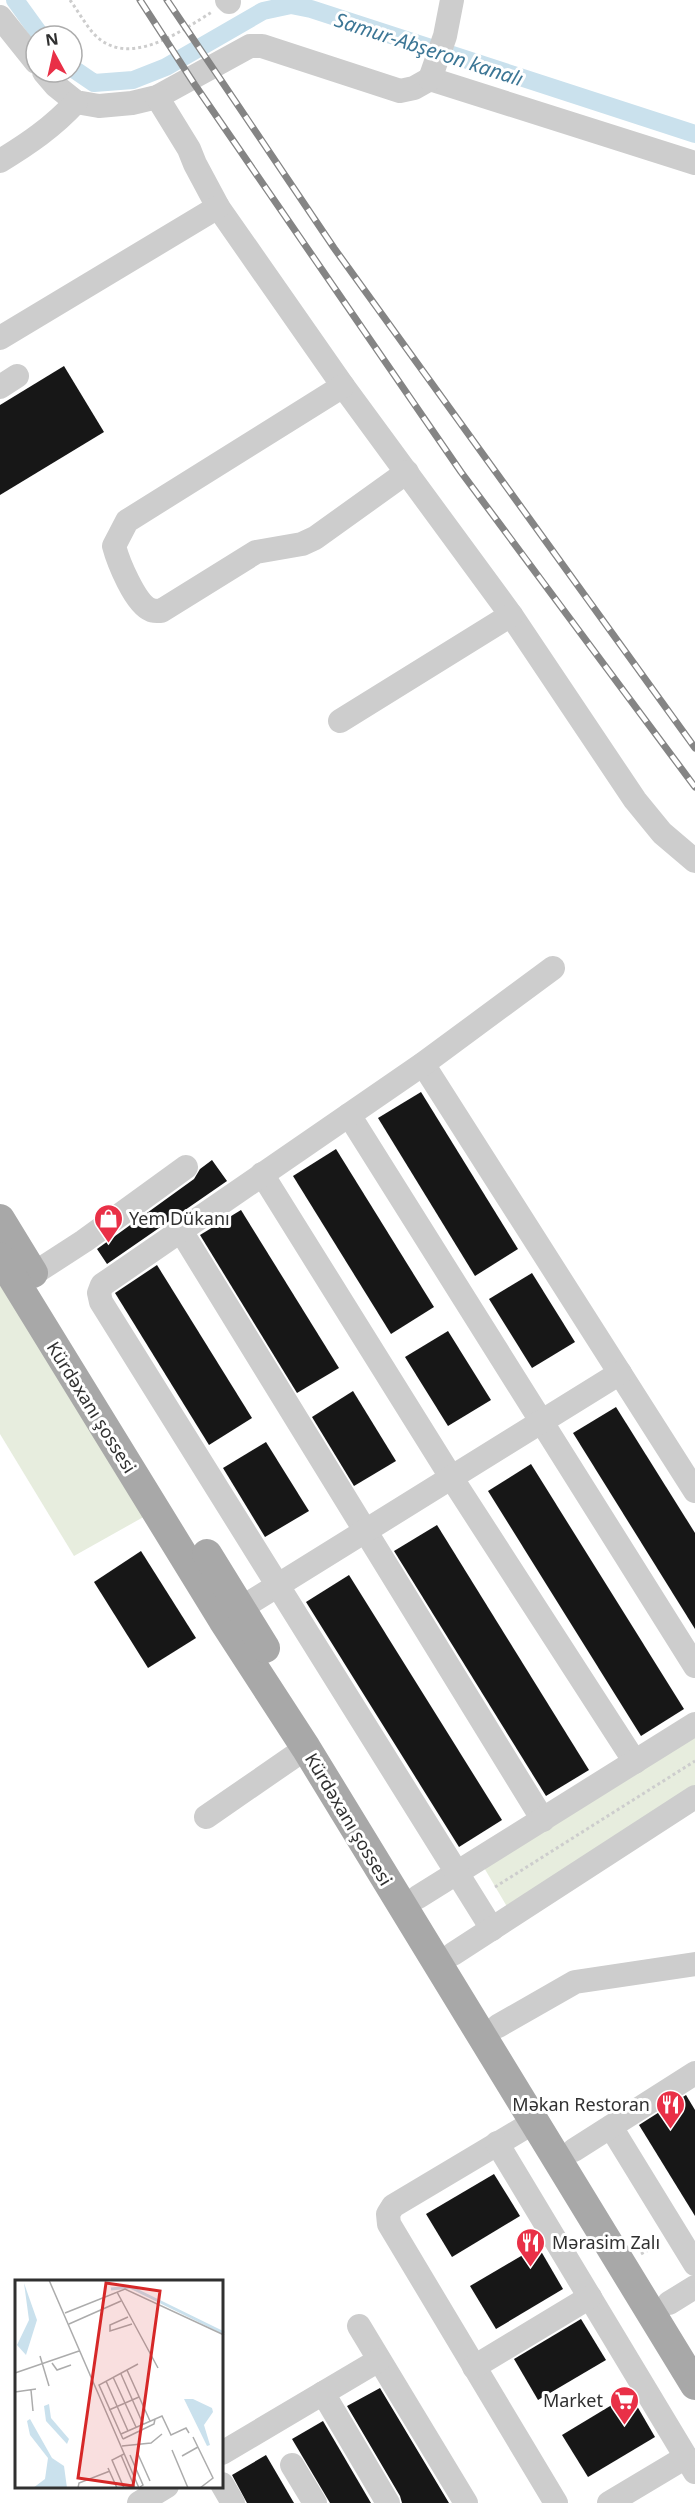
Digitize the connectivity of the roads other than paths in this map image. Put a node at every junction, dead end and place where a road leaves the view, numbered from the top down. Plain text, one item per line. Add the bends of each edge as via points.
1 (452, 0) edge
2 (0, 17) edge
3 (24, 47) edge
4 (430, 79) junction
5 (57, 84) edge
6 (157, 97) junction
7 (76, 102) junction
8 (0, 161) edge
9 (695, 163) edge
10 (218, 207) junction
11 (0, 338) edge
12 (343, 386) junction
13 (406, 472) junction
14 (511, 615) junction
15 (340, 721) dead end
16 (695, 861) edge
17 (553, 968) dead end
18 (423, 1064) junction
19 (349, 1115) junction
20 (186, 1167) dead end
21 (262, 1174) junction
22 (0, 1219) edge
23 (181, 1231) junction
24 (0, 1257) edge
25 (33, 1274) junction
26 (620, 1373) junction
27 (540, 1422) junction
28 (451, 1477) junction
29 (695, 1491) edge
30 (364, 1531) junction
31 (276, 1586) junction
32 (232, 1614) junction
33 (695, 1666) edge
34 (695, 1724) edge
35 (306, 1748) junction
36 (635, 1762) junction
37 (695, 1797) edge
38 (206, 1817) dead end
39 (543, 1820) junction
40 (457, 1874) junction
41 (418, 1897) junction
42 (492, 1929) junction
43 (453, 1954) junction
44 (695, 1964) edge
45 (498, 2026) junction
46 (695, 2073) edge
47 (534, 2122) junction
48 (611, 2127) junction
49 (497, 2143) junction
50 (574, 2150) junction
51 (695, 2264) edge
52 (695, 2288) edge
53 (590, 2297) junction
54 (669, 2303) junction
55 (359, 2326) dead end
56 (695, 2345) edge
57 (379, 2360) junction
58 (474, 2367) junction
59 (695, 2385) edge
60 (323, 2393) junction
61 (224, 2452) edge
62 (691, 2464) edge
63 (292, 2465) dead end
64 (224, 2487) edge
65 (233, 2503) edge
66 (315, 2503) edge
67 (388, 2503) edge
68 (466, 2503) edge
69 (556, 2503) edge
70 (609, 2503) edge

1 - 4 street
2 - 3 street
4 - 6 street via 400,91 262,46 250,46
4 - 9 street
5 - 7 street
6 - 7 street via 99,106
6 - 10 street
7 - 8 street via 36,139
10 - 11 street
10 - 12 street
12 - 13 street
12 - 13 street via 127,521 114,546 119,565 141,601 150,610 161,611 256,552 315,538
13 - 14 street
14 - 15 street
14 - 16 street via 635,800 662,833
17 - 18 street
18 - 19 street
18 - 26 street
19 - 21 street
19 - 27 street
20 - 25 street
21 - 23 street
21 - 28 street
22 - 25 main road, Kürdəxanı şossesi
23 - 30 street
23 - 31 street via 102,1285 101,1302
24 - 32 main road, Kürdəxanı şossesi
25 - 32 main road, Kürdəxanı şossesi
26 - 27 street
26 - 29 street
27 - 28 street
27 - 33 street
28 - 30 street
28 - 36 street
30 - 31 street
30 - 39 street
31 - 32 street
31 - 40 street
32 - 35 main road, Kürdəxanı şossesi
32 - 41 main road, Kürdəxanı şossesi
34 - 36 street
35 - 38 street
35 - 47 main road, Kürdəxanı şossesi
36 - 39 street
37 - 42 street
39 - 40 street
40 - 41 street
40 - 42 street
41 - 43 main road, Kürdəxanı şossesi
42 - 43 street
43 - 45 main road, Kürdəxanı şossesi
44 - 45 street via 575,1982
45 - 50 main road, Kürdəxanı şossesi
46 - 48 street
47 - 49 street
47 - 59 main road, Kürdəxanı şossesi
48 - 50 street
48 - 51 street
49 - 53 street
49 - 58 street via 393,2206 388,2214 389,2224
50 - 54 main road, Kürdəxanı şossesi
52 - 54 street
53 - 58 street
53 - 62 street
54 - 56 main road, Kürdəxanı şossesi
55 - 57 street
57 - 60 street
57 - 68 street
58 - 69 street
60 - 61 street
60 - 67 street
62 - 70 street
63 - 66 street
64 - 65 street

